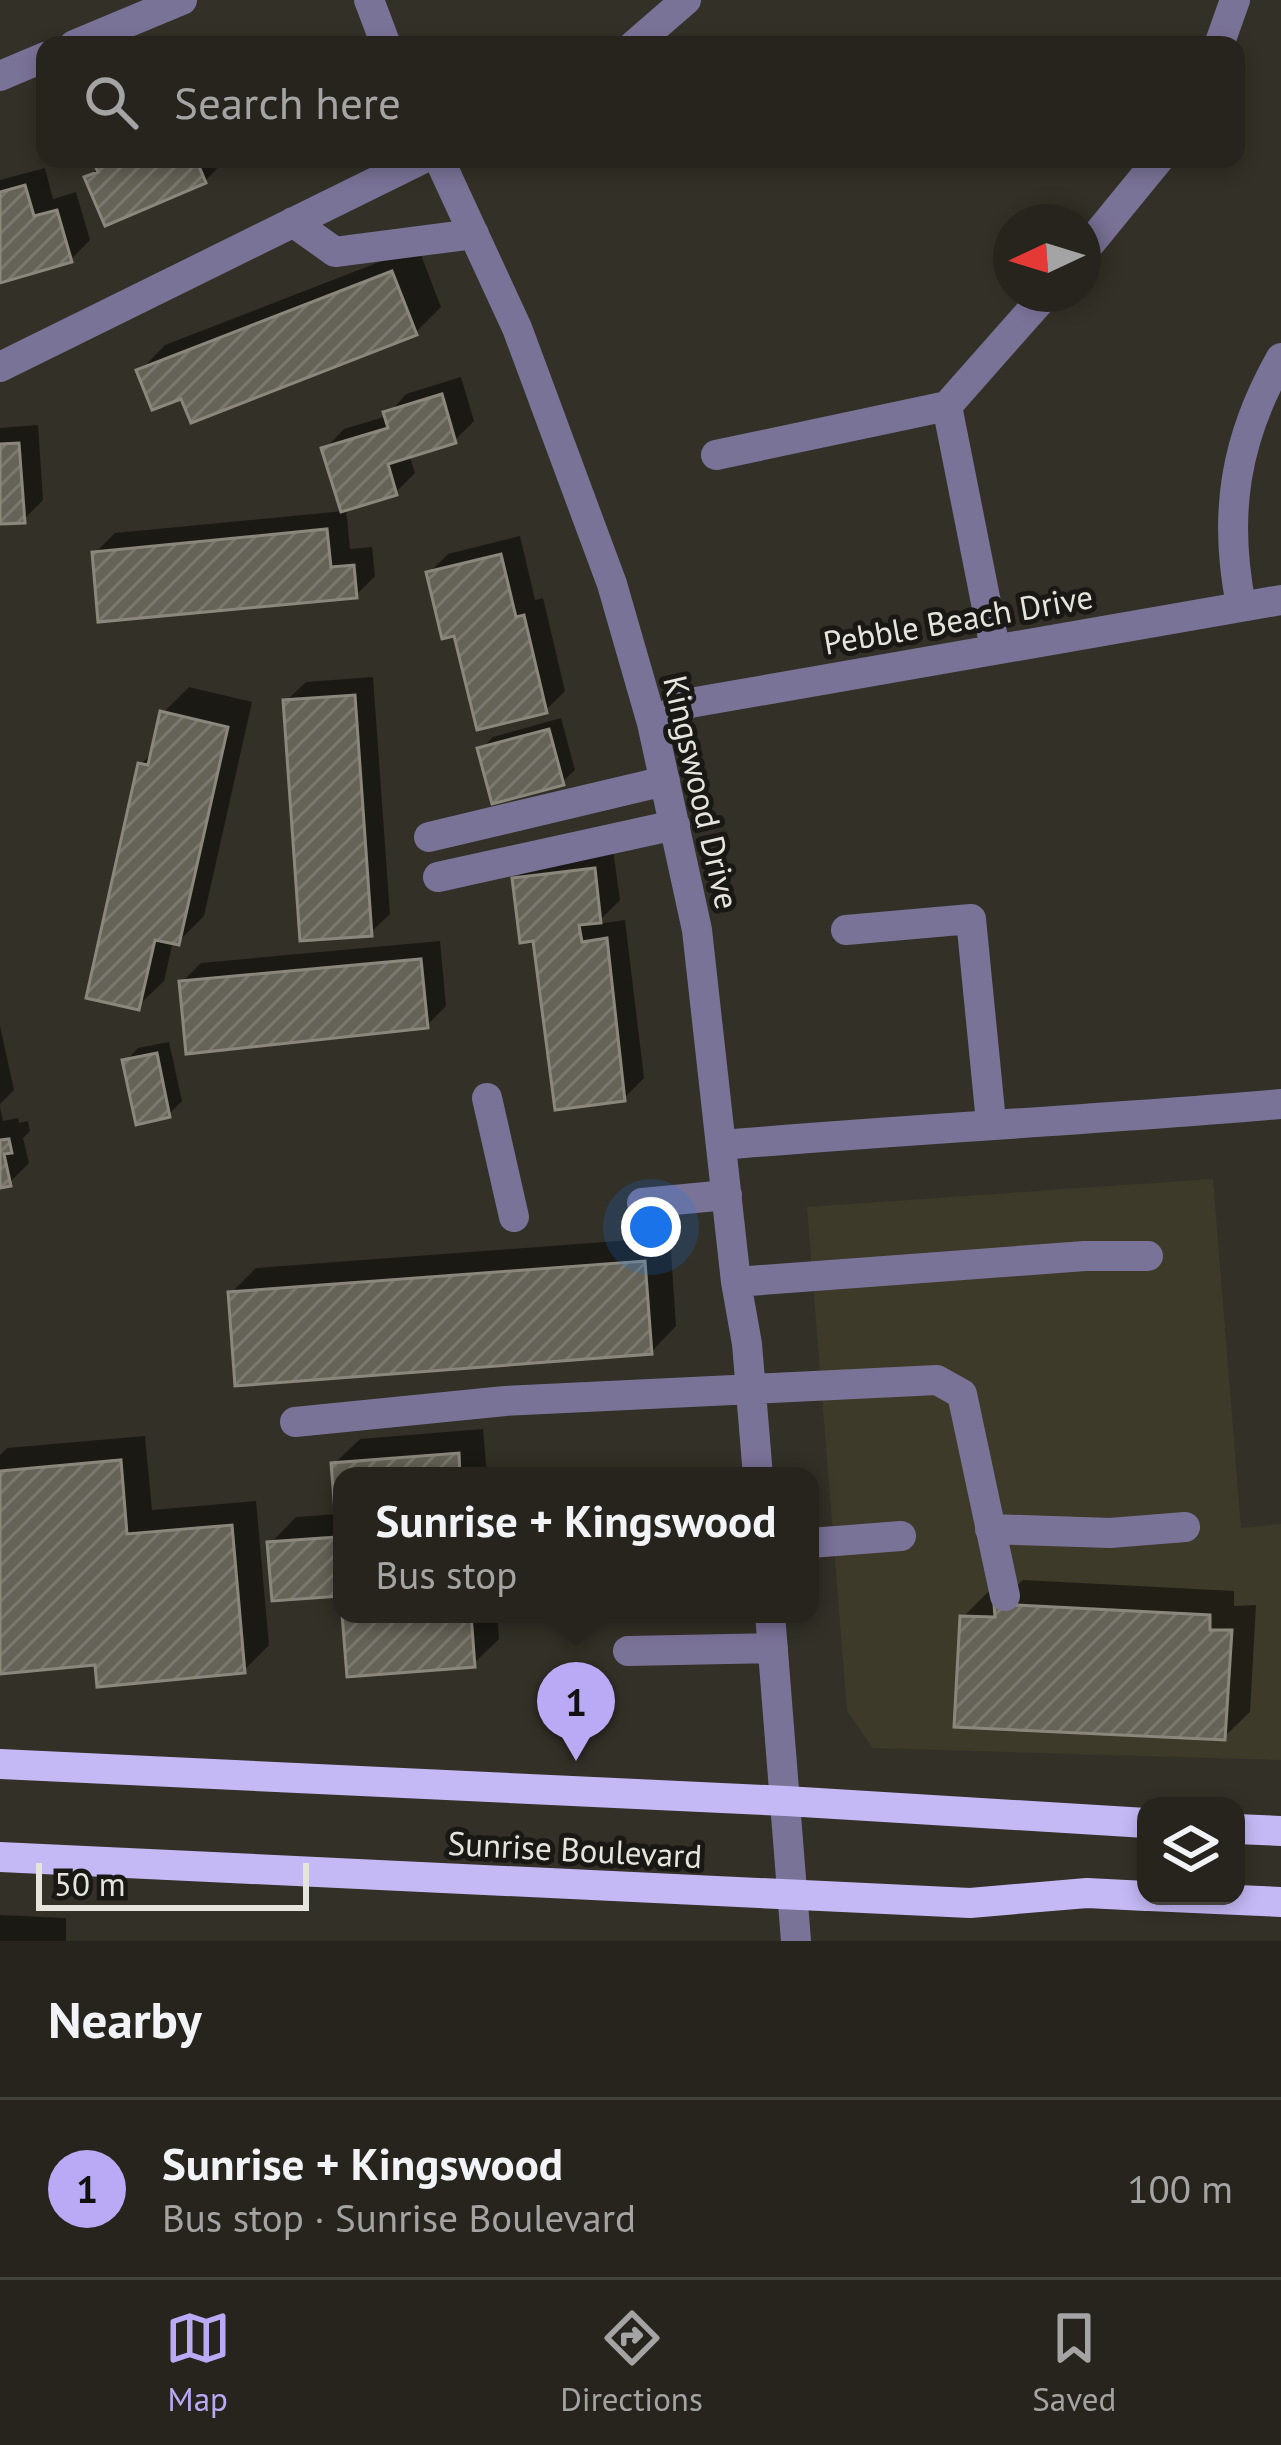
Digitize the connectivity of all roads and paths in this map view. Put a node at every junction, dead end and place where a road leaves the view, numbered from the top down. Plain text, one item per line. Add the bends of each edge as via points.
1 (182, 0) edge
2 (369, 0) edge
3 (686, 0) edge
4 (1235, 0) edge
5 (96, 36) edge
6 (383, 36) edge
7 (644, 36) edge
8 (1222, 36) edge
9 (36, 61) edge
10 (0, 76) edge
11 (404, 168) edge
12 (443, 168) edge
13 (1152, 168) edge
14 (293, 223) junction
15 (1101, 230) edge
16 (474, 234) junction
17 (1030, 312) edge
18 (1281, 358) edge
19 (0, 367) edge
20 (947, 406) junction
21 (716, 454) dead end
22 (1281, 600) edge
23 (1240, 605) junction
24 (995, 648) junction
25 (652, 723) junction
26 (665, 782) junction
27 (675, 825) junction
28 (429, 837) dead end
29 (438, 877) dead end
30 (846, 930) dead end
31 (487, 1098) dead end
32 (1281, 1104) edge
33 (991, 1122) junction
34 (722, 1145) junction
35 (727, 1195) junction
36 (642, 1203) dead end
37 (514, 1217) dead end
38 (1148, 1256) dead end
39 (736, 1282) junction
40 (751, 1390) junction
41 (296, 1422) dead end
42 (757, 1467) edge
43 (1184, 1527) dead end
44 (990, 1529) junction
45 (901, 1536) dead end
46 (819, 1542) edge
47 (1005, 1596) dead end
48 (771, 1623) edge
49 (772, 1648) junction
50 (628, 1652) dead end
51 (0, 1764) edge
52 (786, 1801) junction
53 (1137, 1822) edge
54 (1245, 1829) edge
55 (1281, 1831) edge
56 (0, 1857) edge
57 (792, 1894) junction
58 (1137, 1895) edge
59 (1245, 1901) edge
60 (1281, 1903) edge
61 (796, 1941) edge

1 - 5 street
2 - 6 street
3 - 7 street
4 - 8 street
9 - 10 street
11 - 14 street
12 - 16 street, Kingswood Drive
13 - 15 street
14 - 16 street via 335,252
14 - 19 street
16 - 25 street, Kingswood Drive via 518,328 612,584
17 - 20 street
18 - 23 street via 1240,454 1231,556
20 - 21 street
20 - 24 street
22 - 23 street, Pebble Beach Drive
23 - 24 street, Pebble Beach Drive
24 - 25 street, Pebble Beach Drive via 690,703
25 - 26 street, Kingswood Drive
26 - 27 street, Kingswood Drive
26 - 28 street
27 - 29 street
27 - 34 street, Kingswood Drive via 697,930
30 - 33 street via 971,919
31 - 37 street
32 - 33 street
33 - 34 street
34 - 35 street, Kingswood Drive
35 - 36 street
35 - 39 street, Kingswood Drive
38 - 39 street
39 - 40 street, Kingswood Drive
40 - 41 street via 505,1401
40 - 42 street, Kingswood Drive
40 - 44 street via 937,1380 954,1386
43 - 44 street
44 - 47 street
45 - 46 street
48 - 49 street
49 - 50 street
49 - 52 street
51 - 52 main road, Sunrise Boulevard
52 - 53 main road, Sunrise Boulevard
52 - 57 street
54 - 55 main road
56 - 57 main road, Sunrise Boulevard
57 - 58 main road, Sunrise Boulevard via 970,1904
57 - 61 street
59 - 60 main road, Sunrise Boulevard

